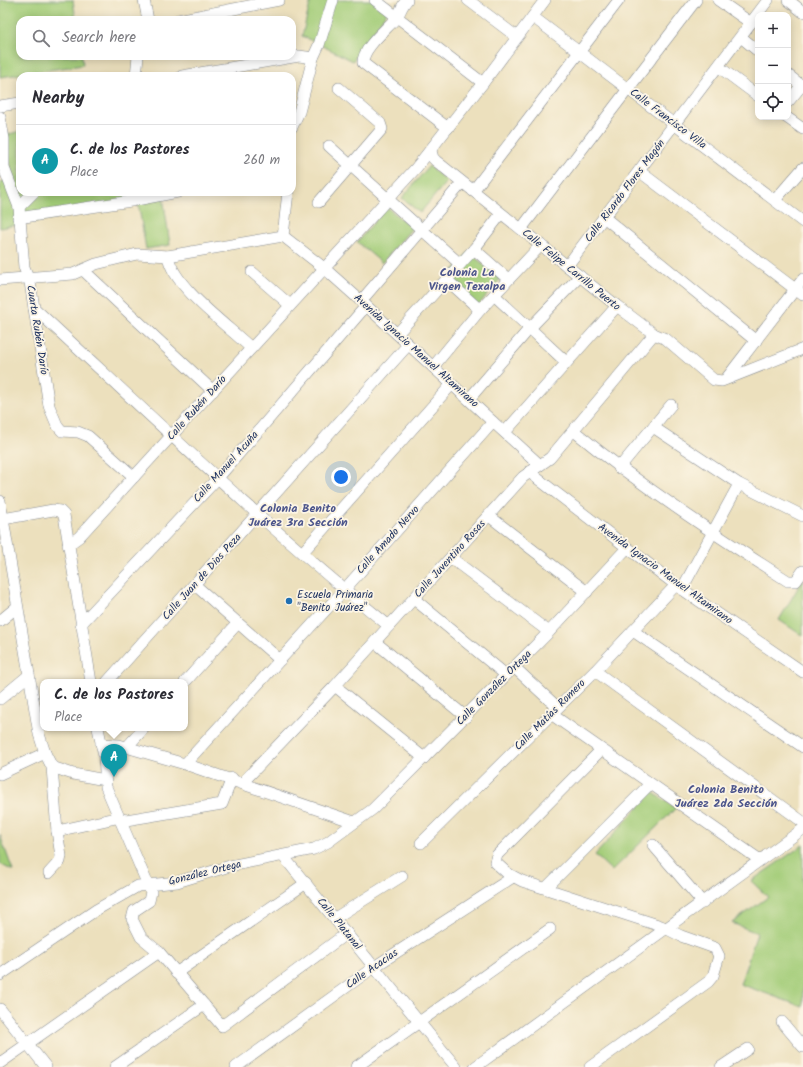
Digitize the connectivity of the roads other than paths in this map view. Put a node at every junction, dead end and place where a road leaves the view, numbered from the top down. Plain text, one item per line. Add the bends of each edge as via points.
1 (144, 0) edge
2 (279, 0) edge
3 (333, 0) edge
4 (375, 0) edge
5 (407, 0) edge
6 (468, 0) edge
7 (545, 0) edge
8 (619, 0) edge
9 (696, 0) edge
10 (718, 0) edge
11 (768, 0) edge
12 (788, 0) edge
13 (803, 12) edge
14 (147, 16) edge
15 (198, 16) edge
16 (397, 16) junction
17 (532, 17) junction
18 (751, 23) junction
19 (517, 37) junction
20 (741, 37) junction
21 (755, 49) edge
22 (580, 52) junction
23 (296, 57) edge
24 (313, 58) junction
25 (138, 60) edge
26 (276, 60) edge
27 (719, 67) junction
28 (136, 72) edge
29 (205, 72) edge
30 (791, 77) edge
31 (483, 83) junction
32 (802, 85) edge
33 (339, 88) dead end
34 (629, 89) junction
35 (755, 94) edge
36 (791, 98) edge
37 (16, 104) edge
38 (0, 106) edge
39 (0, 116) edge
40 (296, 118) edge
41 (790, 120) edge
42 (676, 124) junction
43 (448, 128) junction
44 (803, 129) edge
45 (329, 146) dead end
46 (431, 151) junction
47 (350, 166) junction
48 (803, 168) edge
49 (639, 171) junction
50 (462, 183) junction
51 (473, 191) junction
52 (31, 196) edge
53 (157, 196) edge
54 (288, 196) edge
55 (388, 199) junction
56 (774, 200) junction
57 (319, 202) dead end
58 (18, 213) junction
59 (501, 214) junction
60 (605, 218) junction
61 (803, 222) edge
62 (422, 228) junction
63 (521, 229) junction
64 (286, 239) junction
65 (541, 244) junction
66 (474, 249) junction
67 (168, 256) junction
68 (460, 264) junction
69 (568, 266) junction
70 (324, 268) junction
71 (84, 270) junction
72 (252, 272) dead end
73 (580, 276) junction
74 (28, 277) junction
75 (508, 279) junction
76 (803, 279) edge
77 (0, 280) edge
78 (447, 280) junction
79 (799, 292) edge
80 (494, 295) junction
81 (364, 304) junction
82 (290, 305) junction
83 (617, 306) junction
84 (34, 308) junction
85 (480, 310) junction
86 (530, 328) junction
87 (397, 334) junction
88 (654, 334) junction
89 (756, 341) junction
90 (408, 345) junction
91 (251, 348) junction
92 (803, 349) edge
93 (566, 362) junction
94 (433, 367) junction
95 (722, 380) junction
96 (452, 384) junction
97 (213, 391) junction
98 (468, 399) junction
99 (671, 405) dead end
100 (493, 422) junction
101 (653, 427) junction
102 (574, 431) junction
103 (505, 432) junction
104 (172, 436) junction
105 (540, 465) junction
106 (619, 468) junction
107 (529, 472) junction
108 (134, 477) junction
109 (217, 479) junction
110 (739, 484) junction
111 (0, 501) edge
112 (258, 514) junction
113 (488, 516) junction
114 (803, 516) edge
115 (3, 518) junction
116 (712, 532) junction
117 (3, 544) edge
118 (68, 545) junction
119 (627, 548) junction
120 (302, 552) junction
121 (451, 558) junction
122 (803, 571) edge
123 (195, 585) junction
124 (679, 587) junction
125 (344, 590) junction
126 (586, 592) junction
127 (414, 599) junction
128 (17, 607) junction
129 (0, 621) edge
130 (81, 624) junction
131 (237, 624) junction
132 (389, 626) junction
133 (633, 630) junction
134 (549, 632) junction
135 (375, 642) junction
136 (280, 660) junction
137 (514, 667) junction
138 (595, 671) junction
139 (803, 672) edge
140 (29, 675) junction
141 (506, 675) junction
142 (90, 679) edge
143 (110, 679) edge
144 (188, 679) edge
145 (334, 686) junction
146 (0, 699) edge
147 (554, 710) junction
148 (466, 717) junction
149 (99, 731) edge
150 (141, 731) edge
151 (101, 744) junction
152 (127, 747) junction
153 (803, 747) edge
154 (601, 750) junction
155 (44, 753) junction
156 (424, 758) junction
157 (185, 764) junction
158 (52, 767) junction
159 (0, 774) edge
160 (232, 778) junction
161 (105, 780) junction
162 (244, 782) junction
163 (650, 784) junction
164 (119, 819) junction
165 (354, 822) junction
166 (803, 822) edge
167 (803, 829) edge
168 (57, 831) junction
169 (421, 843) dead end
170 (653, 845) dead end
171 (282, 856) junction
172 (760, 860) junction
173 (49, 873) dead end
174 (402, 876) dead end
175 (512, 876) junction
176 (306, 883) junction
177 (148, 884) junction
178 (546, 888) junction
179 (703, 902) junction
180 (335, 918) junction
181 (667, 928) junction
182 (550, 929) dead end
183 (347, 933) junction
184 (159, 952) junction
185 (374, 967) junction
186 (176, 973) junction
187 (0, 975) edge
188 (204, 1005) junction
189 (0, 1009) edge
190 (419, 1021) junction
191 (782, 1022) dead end
192 (27, 1043) junction
193 (803, 1047) edge
194 (748, 1049) dead end
195 (0, 1063) edge
196 (46, 1067) edge
197 (114, 1067) edge
198 (236, 1067) edge
199 (356, 1067) edge
200 (456, 1067) edge
201 (475, 1067) edge
202 (590, 1067) edge
203 (721, 1067) edge

1 - 14 street
2 - 15 street
3 - 24 street
4 - 16 street
5 - 16 street
6 - 19 street
7 - 17 street, Calle Rubén Darío
8 - 22 street
9 - 34 street
10 - 18 street
11 - 18 street, Calle Ricardo Flores Magón
12 - 13 street
16 - 31 street
16 - 43 street via 365,56 363,63
17 - 19 street, Calle Rubén Darío
17 - 22 street, Calle Francisco Villa
18 - 20 street, Calle Ricardo Flores Magón
19 - 31 street, Calle Rubén Darío
20 - 21 street
20 - 27 street, Calle Ricardo Flores Magón
22 - 34 street, Calle Francisco Villa
22 - 51 street
23 - 24 street
24 - 40 street
25 - 28 street
26 - 29 street
27 - 35 street
27 - 42 street, Calle Ricardo Flores Magón
30 - 32 street
31 - 43 street, Calle Rubén Darío
32 - 36 street
33 - 47 street via 383,127 381,133
34 - 42 street, Calle Francisco Villa
34 - 63 street
37 - 38 street
39 - 58 street, Cuarta Rubén Darío via 4,139 4,168
41 - 44 street
42 - 49 street, Calle Ricardo Flores Magón
42 - 56 street, Calle Francisco Villa
43 - 46 street, Calle Rubén Darío
45 - 47 street
46 - 50 street, Calle Felipe Carrillo Puerto via 433,158
46 - 55 street, Calle Rubén Darío
47 - 55 street
47 - 57 street
48 - 56 street
49 - 60 street, Calle Ricardo Flores Magón
49 - 79 street
50 - 51 street, Calle Felipe Carrillo Puerto
50 - 62 street, Calle Manuel Acuña
51 - 59 street, Calle Felipe Carrillo Puerto
52 - 58 street
53 - 58 street
54 - 64 street
55 - 62 street
55 - 70 street, Calle Rubén Darío
56 - 61 street, Calle Francisco Villa
58 - 74 street, Cuarta Rubén Darío via 24,266
59 - 63 street, Calle Felipe Carrillo Puerto
59 - 66 street
60 - 69 street, Calle Ricardo Flores Magón
60 - 89 street
62 - 68 street
62 - 81 street, Calle Manuel Acuña
63 - 65 street, Calle Felipe Carrillo Puerto
64 - 67 street
64 - 70 street, Avenida Ignacio Manuel Altamirano
65 - 69 street, Calle Felipe Carrillo Puerto
65 - 75 street
66 - 68 street
66 - 75 street
67 - 71 street via 137,254 96,264
67 - 91 street via 172,269 184,287
68 - 78 street
69 - 73 street, Calle Felipe Carrillo Puerto
70 - 81 street, Avenida Ignacio Manuel Altamirano
70 - 82 street, Calle Rubén Darío
71 - 74 street via 73,274
71 - 97 street
72 - 82 street
73 - 83 street, Calle Felipe Carrillo Puerto
73 - 86 street
74 - 77 street
74 - 84 street, Cuarta Rubén Darío
75 - 80 street
76 - 79 street
78 - 85 street
78 - 87 street
79 - 89 street
80 - 85 street
80 - 86 street
81 - 87 street, Avenida Ignacio Manuel Altamirano
81 - 109 street, Calle Manuel Acuña
82 - 91 street, Calle Rubén Darío
83 - 88 street, Calle Felipe Carrillo Puerto
83 - 93 street
84 - 104 street
84 - 108 street, Cuarta Rubén Darío via 49,406 57,425 66,433 78,432 88,436
85 - 94 street
86 - 93 street
86 - 98 street
87 - 90 street, Avenida Ignacio Manuel Altamirano
88 - 95 street, Calle Felipe Carrillo Puerto via 666,339 714,380
88 - 102 street, Calle Juventino Rosas
89 - 95 street
90 - 94 street, Avenida Ignacio Manuel Altamirano
90 - 112 street, Calle Juan de Dios Peza
91 - 97 street, Calle Rubén Darío
92 - 95 street
93 - 103 street
94 - 96 street, Avenida Ignacio Manuel Altamirano
96 - 98 street, Avenida Ignacio Manuel Altamirano
96 - 120 street
97 - 104 street, Calle Rubén Darío
98 - 100 street, Avenida Ignacio Manuel Altamirano
99 - 101 street
100 - 103 street, Avenida Ignacio Manuel Altamirano
100 - 125 street, Calle Amado Nervo
101 - 106 street
101 - 110 street
102 - 105 street, Calle Juventino Rosas via 550,458
102 - 106 street
103 - 105 street, Avenida Ignacio Manuel Altamirano
104 - 108 street, Calle Rubén Darío
104 - 109 street
105 - 107 street, Calle Juventino Rosas
106 - 116 street
107 - 113 street, Calle Juventino Rosas
107 - 119 street, Avenida Ignacio Manuel Altamirano
108 - 118 street, Calle Rubén Darío via 79,537
109 - 112 street
109 - 130 street, Calle Manuel Acuña
110 - 114 street
110 - 116 street, Calle Matías Romero
111 - 115 street
112 - 120 street
112 - 123 street, Calle Juan de Dios Peza
113 - 121 street, Calle Juventino Rosas
113 - 126 street
115 - 117 street
115 - 118 street via 60,511 64,515
116 - 122 street via 788,581 794,582
116 - 124 street, Calle Matías Romero
117 - 128 street
118 - 130 street
119 - 124 street, Avenida Ignacio Manuel Altamirano
119 - 126 street, Calle González Ortega
120 - 125 street
121 - 127 street, Calle Juventino Rosas
121 - 134 street
123 - 131 street
123 - 143 street, Calle Juan de Dios Peza
124 - 133 street, Calle Matías Romero
124 - 139 street, Avenida Ignacio Manuel Altamirano
125 - 132 street
125 - 136 street, Calle Amado Nervo
126 - 134 street, Calle González Ortega
127 - 132 street, Calle Juventino Rosas
127 - 141 street
128 - 129 street
128 - 140 street
130 - 142 street
131 - 136 street
131 - 144 street
132 - 135 street, Calle Juventino Rosas
133 - 138 street, Calle Matías Romero
133 - 153 street
134 - 137 street, Calle González Ortega
135 - 145 street, Calle Juventino Rosas
135 - 148 street
136 - 157 street, Calle Amado Nervo
137 - 141 street, Calle González Ortega
137 - 147 street
138 - 147 street, Calle Matías Romero
138 - 166 street
140 - 146 street
140 - 155 street
141 - 148 street, Calle González Ortega
145 - 156 street
145 - 162 street, Calle Juventino Rosas
147 - 154 street
147 - 169 street, Calle Matías Romero
148 - 156 street, Calle González Ortega
149 - 151 street
150 - 152 street
151 - 152 street
151 - 161 street
152 - 157 street
154 - 163 street
154 - 175 street via 497,855 495,862
155 - 158 street
155 - 159 street
156 - 165 street, Calle González Ortega via 373,809
157 - 160 street
158 - 161 street
158 - 168 street
160 - 162 street
160 - 164 street via 222,804
161 - 164 street
162 - 165 street
163 - 172 street
163 - 178 street
164 - 168 street
164 - 177 street
165 - 171 street, González Ortega via 322,846
167 - 172 street
168 - 173 street via 61,859
170 - 179 street
171 - 176 street, Calle Platanal
171 - 177 street, González Ortega via 230,866 177,882
172 - 179 street
174 - 180 street
175 - 178 street
175 - 185 street, Calle Acacias
176 - 180 street, Calle Platanal
176 - 186 street
177 - 184 street via 150,899 134,911 131,917 141,937
177 - 187 street, González Ortega via 125,892
178 - 181 street
179 - 181 street
180 - 183 street, Calle Platanal
181 - 201 street
181 - 202 street via 718,952 714,973 708,982
182 - 190 street
183 - 185 street, Calle Platanal
183 - 188 street via 222,1026
184 - 186 street
184 - 192 street
185 - 190 street, Calle Platanal
185 - 198 street, Calle Acacias
186 - 188 street
188 - 197 street
189 - 192 street
190 - 199 street
190 - 200 street, Calle Platanal
191 - 193 street
192 - 195 street
192 - 196 street
194 - 203 street

